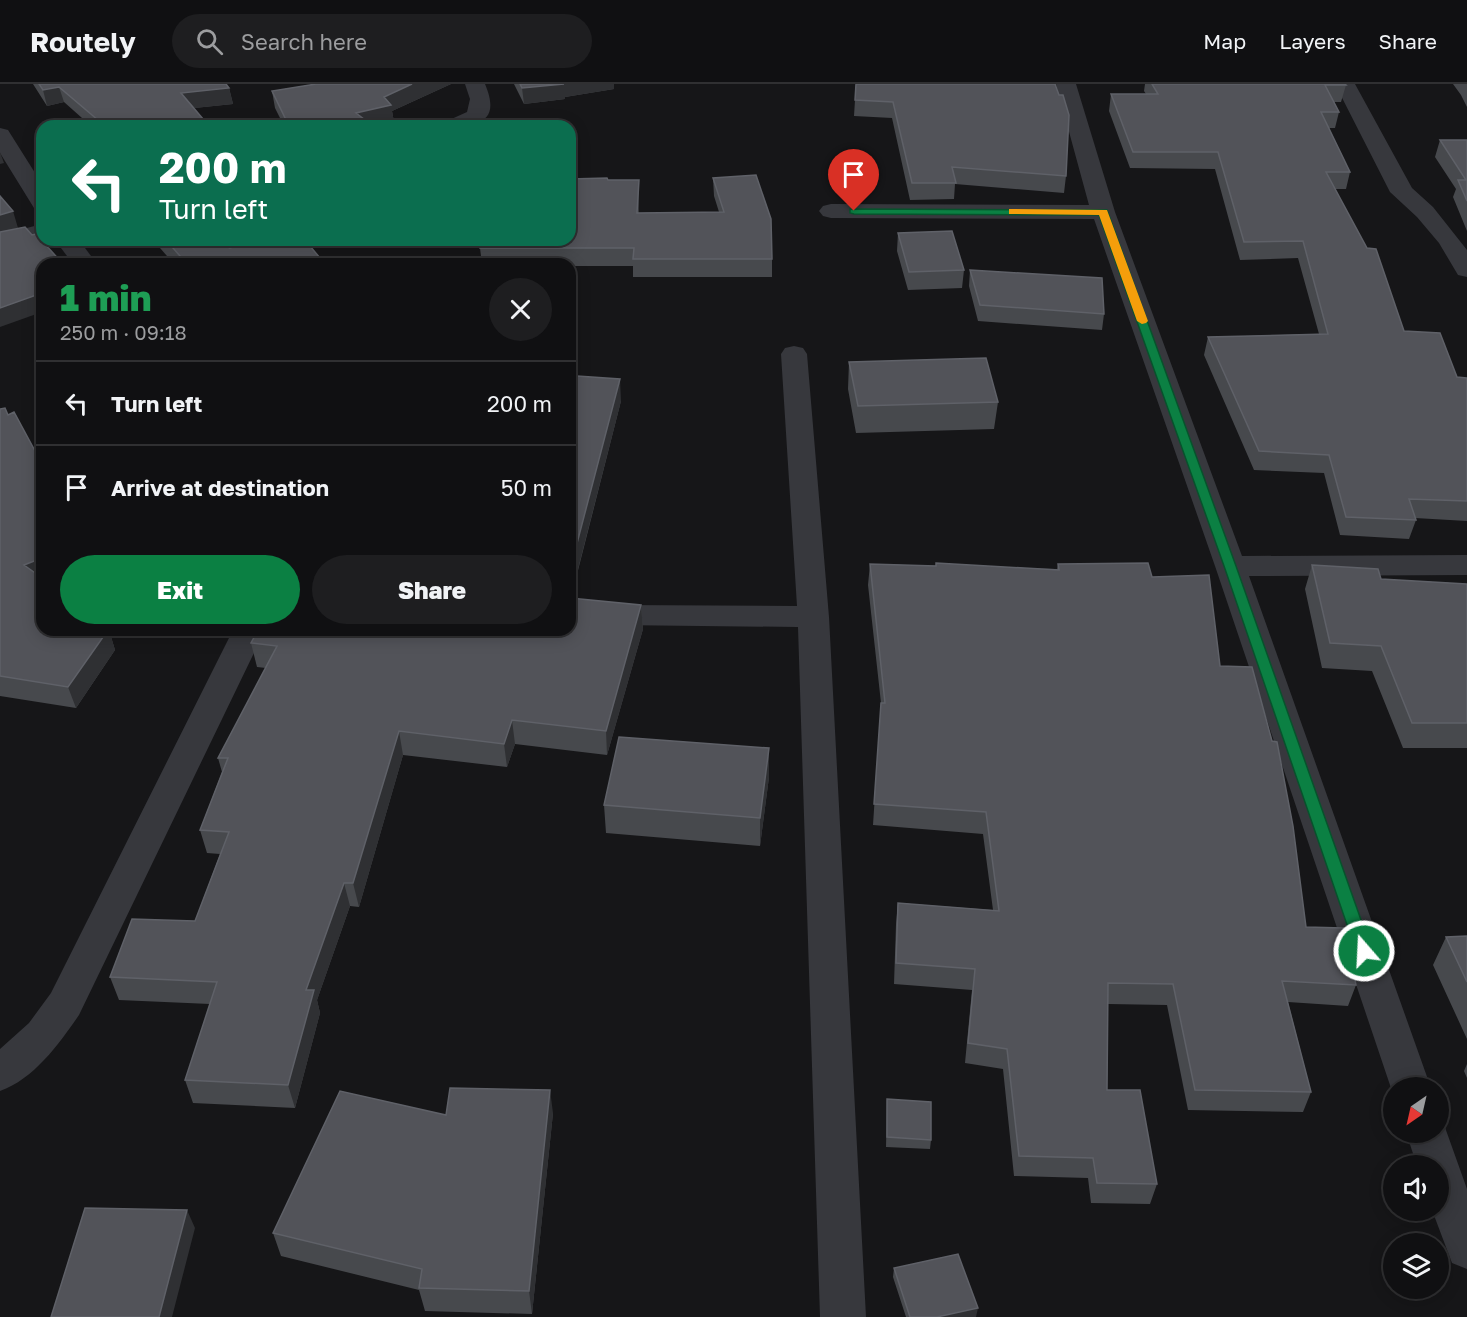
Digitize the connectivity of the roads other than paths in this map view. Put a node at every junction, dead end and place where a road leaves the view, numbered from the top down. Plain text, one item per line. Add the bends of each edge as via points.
1 (475, 84) edge
2 (1066, 84) edge
3 (1345, 84) edge
4 (468, 120) edge
5 (0, 135) edge
6 (36, 193) edge
7 (831, 211) dead end
8 (1103, 212) junction
9 (36, 233) edge
10 (0, 242) edge
11 (1467, 270) edge
12 (794, 354) dead end
13 (1467, 565) edge
14 (1230, 566) junction
15 (616, 615) edge
16 (813, 617) junction
17 (246, 636) edge
18 (0, 1074) edge
19 (1407, 1077) edge
20 (1449, 1197) edge
21 (1467, 1249) edge
22 (843, 1317) edge

1 - 4 street via 481,99 477,116
2 - 8 street
3 - 11 street via 1402,192 1449,240
5 - 6 street
7 - 8 street
8 - 14 street
9 - 10 street
12 - 16 street
13 - 14 street
14 - 19 street
15 - 16 street
16 - 22 street
17 - 18 street via 65,1004 43,1035
20 - 21 street

